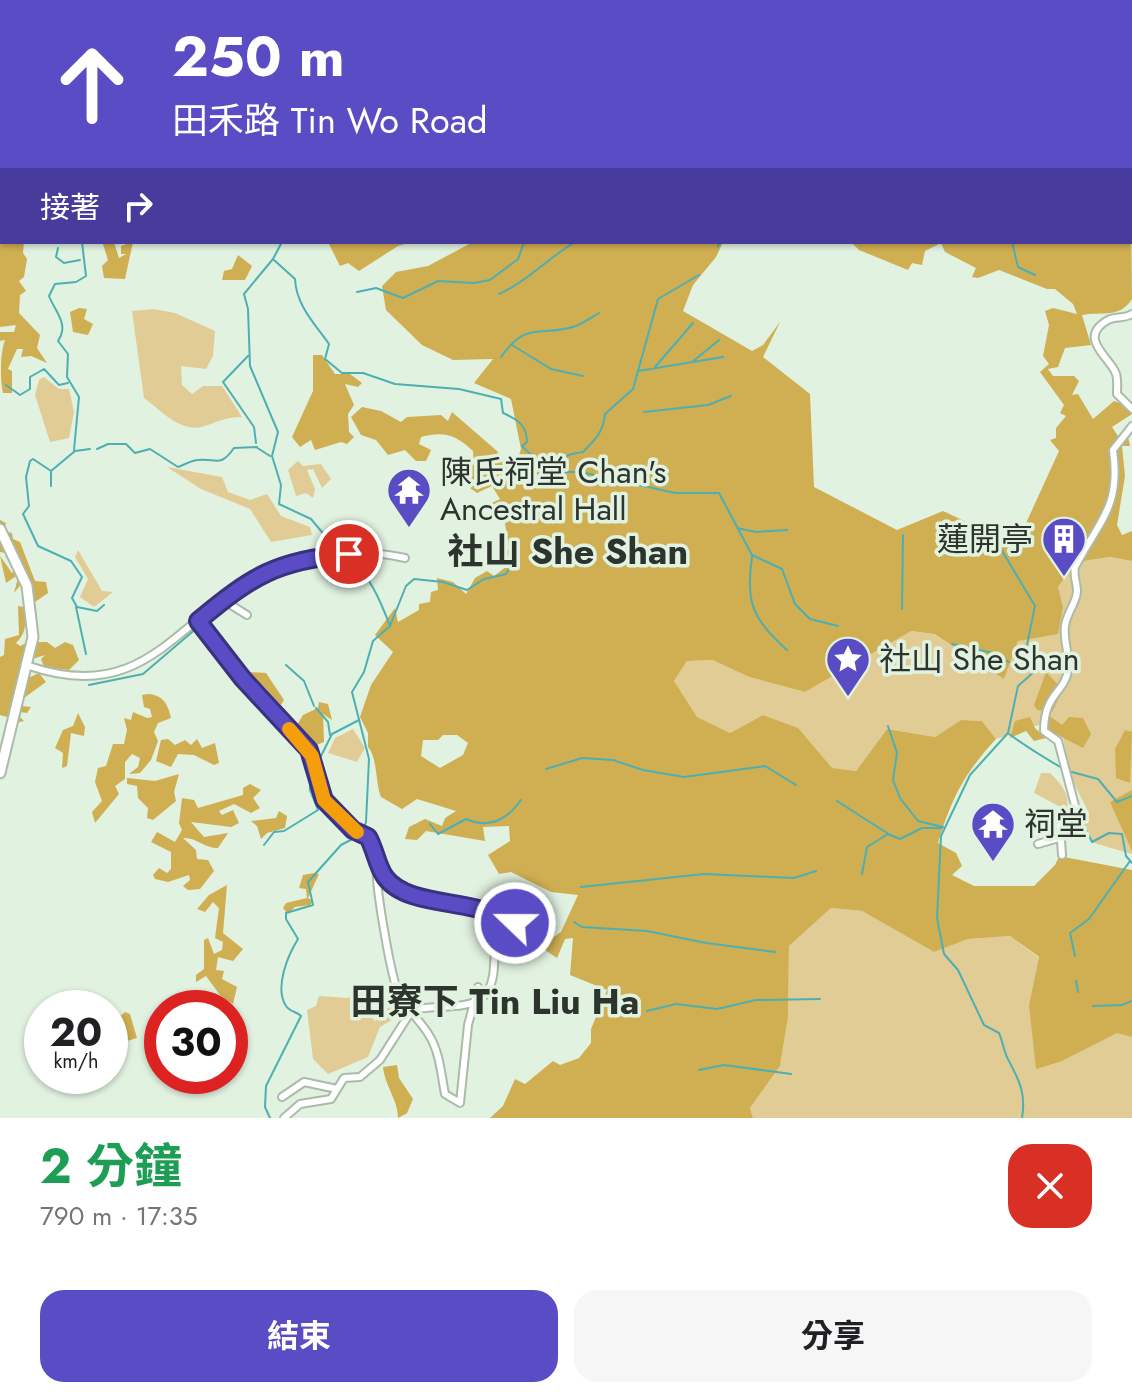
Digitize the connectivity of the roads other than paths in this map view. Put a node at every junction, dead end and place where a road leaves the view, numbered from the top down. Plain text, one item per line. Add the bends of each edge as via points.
1 (1132, 314) edge
2 (1132, 409) edge
3 (1132, 426) edge
4 (0, 529) edge
5 (405, 558) dead end
6 (223, 600) junction
7 (247, 615) dead end
8 (198, 621) junction
9 (29, 666) junction
10 (0, 773) edge
11 (1062, 837) junction
12 (1038, 844) dead end
13 (1062, 855) dead end
14 (378, 859) junction
15 (494, 920) junction
16 (515, 923) dead end
17 (478, 987) dead end
18 (473, 1004) junction
19 (412, 1010) junction
20 (444, 1086) junction
21 (337, 1089) junction
22 (461, 1089) junction
23 (282, 1097) dead end
24 (284, 1118) edge

1 - 2 street via 1111,318 1095,337 1100,354 1116,372 1117,394
3 - 11 street via 1113,450 1113,504 1075,567 1077,590 1065,626 1069,668 1044,716 1044,731 1058,741 1078,817 1060,826
4 - 9 main road via 32,605
5 - 6 street via 307,558 266,570
6 - 7 street
6 - 8 street
8 - 9 street via 156,655 119,671 85,677 52,675
8 - 14 street via 307,747 324,800 366,835
9 - 10 main road
11 - 12 street
11 - 13 street
14 - 15 street via 390,882 427,900 479,908
14 - 19 street via 374,869 383,907 383,941 392,956 397,989
15 - 16 street
15 - 18 street via 492,984
17 - 18 street
18 - 19 street
18 - 22 street
19 - 20 street via 433,1042
19 - 21 street via 380,1060 360,1077 344,1078
20 - 22 street
20 - 22 street via 447,1097 460,1103
21 - 23 street via 304,1082
21 - 24 street via 331,1099 300,1104

